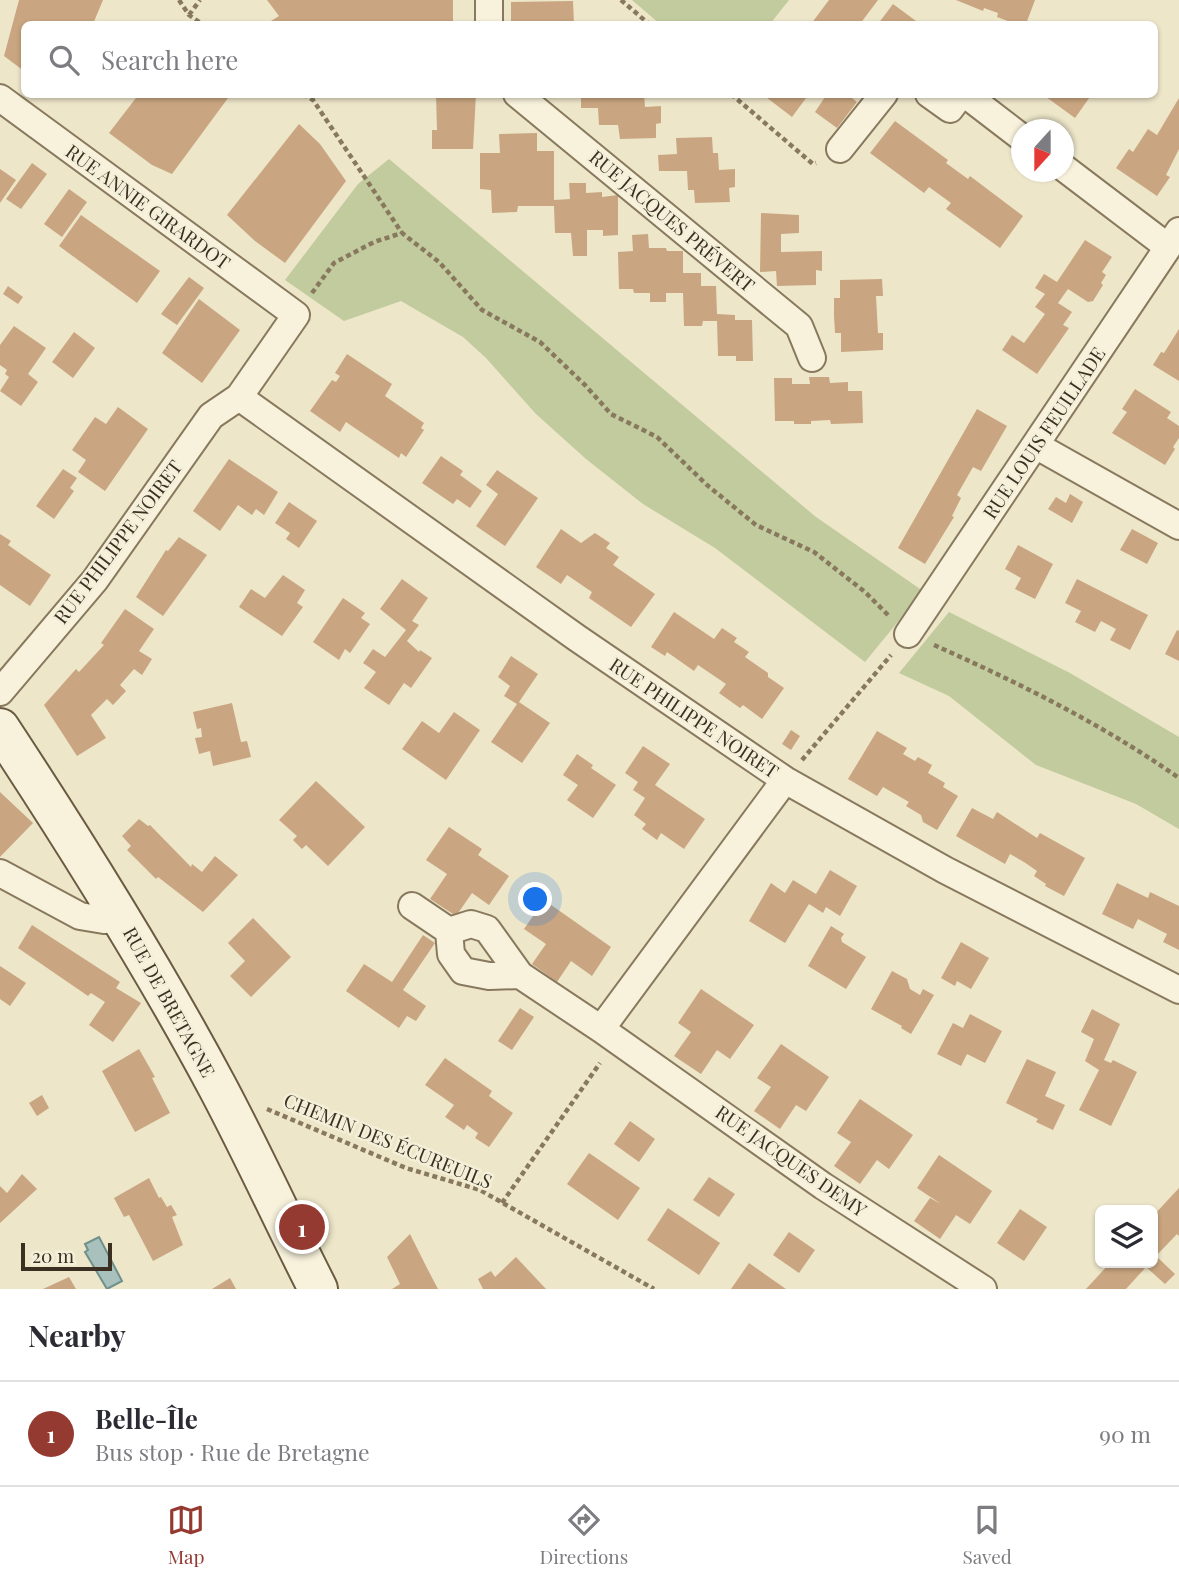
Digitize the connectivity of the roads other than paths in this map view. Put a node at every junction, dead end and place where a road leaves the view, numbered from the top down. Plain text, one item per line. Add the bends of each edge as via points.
1 (489, 0) edge
2 (489, 21) edge
3 (0, 98) edge
4 (522, 98) edge
5 (881, 98) edge
6 (935, 98) edge
7 (960, 98) edge
8 (969, 98) edge
9 (1011, 129) edge
10 (840, 149) road end
11 (1074, 175) edge
12 (1174, 239) edge
13 (296, 315) joint
14 (812, 358) dead end
15 (239, 397) junction
16 (1037, 446) junction
17 (1179, 526) edge
18 (908, 634) road end
19 (0, 692) edge
20 (0, 728) edge
21 (785, 780) junction
22 (0, 873) edge
23 (412, 906) dead end
24 (122, 919) junction
25 (449, 931) junction
26 (520, 975) junction
27 (1179, 990) edge
28 (608, 1035) junction
29 (318, 1289) edge
30 (983, 1289) edge

1 - 2 street
3 - 13 street, RUE ANNIE GIRARDOT
4 - 14 street, RUE JACQUES PRÉVERT via 799,326
5 - 10 street
6 - 7 street via 950,109
8 - 9 street
11 - 12 street
12 - 16 street, RUE LOUIS FEUILLADE
13 - 15 street, RUE PHILIPPE NOIRET
15 - 19 street, RUE PHILIPPE NOIRET via 211,416 94,580
15 - 21 street, RUE PHILIPPE NOIRET
16 - 17 street
16 - 18 street, RUE LOUIS FEUILLADE
20 - 24 main road, RUE DE BRETAGNE
21 - 27 street, RUE PHILIPPE NOIRET via 945,870
21 - 28 street
22 - 24 street via 80,916
23 - 25 street
24 - 29 main road, RUE DE BRETAGNE via 218,1088
25 - 26 street, RUE JACQUES DEMY via 471,924 487,929
25 - 26 street via 451,954 463,971
26 - 28 street, RUE JACQUES DEMY
28 - 30 street, RUE JACQUES DEMY via 823,1186

